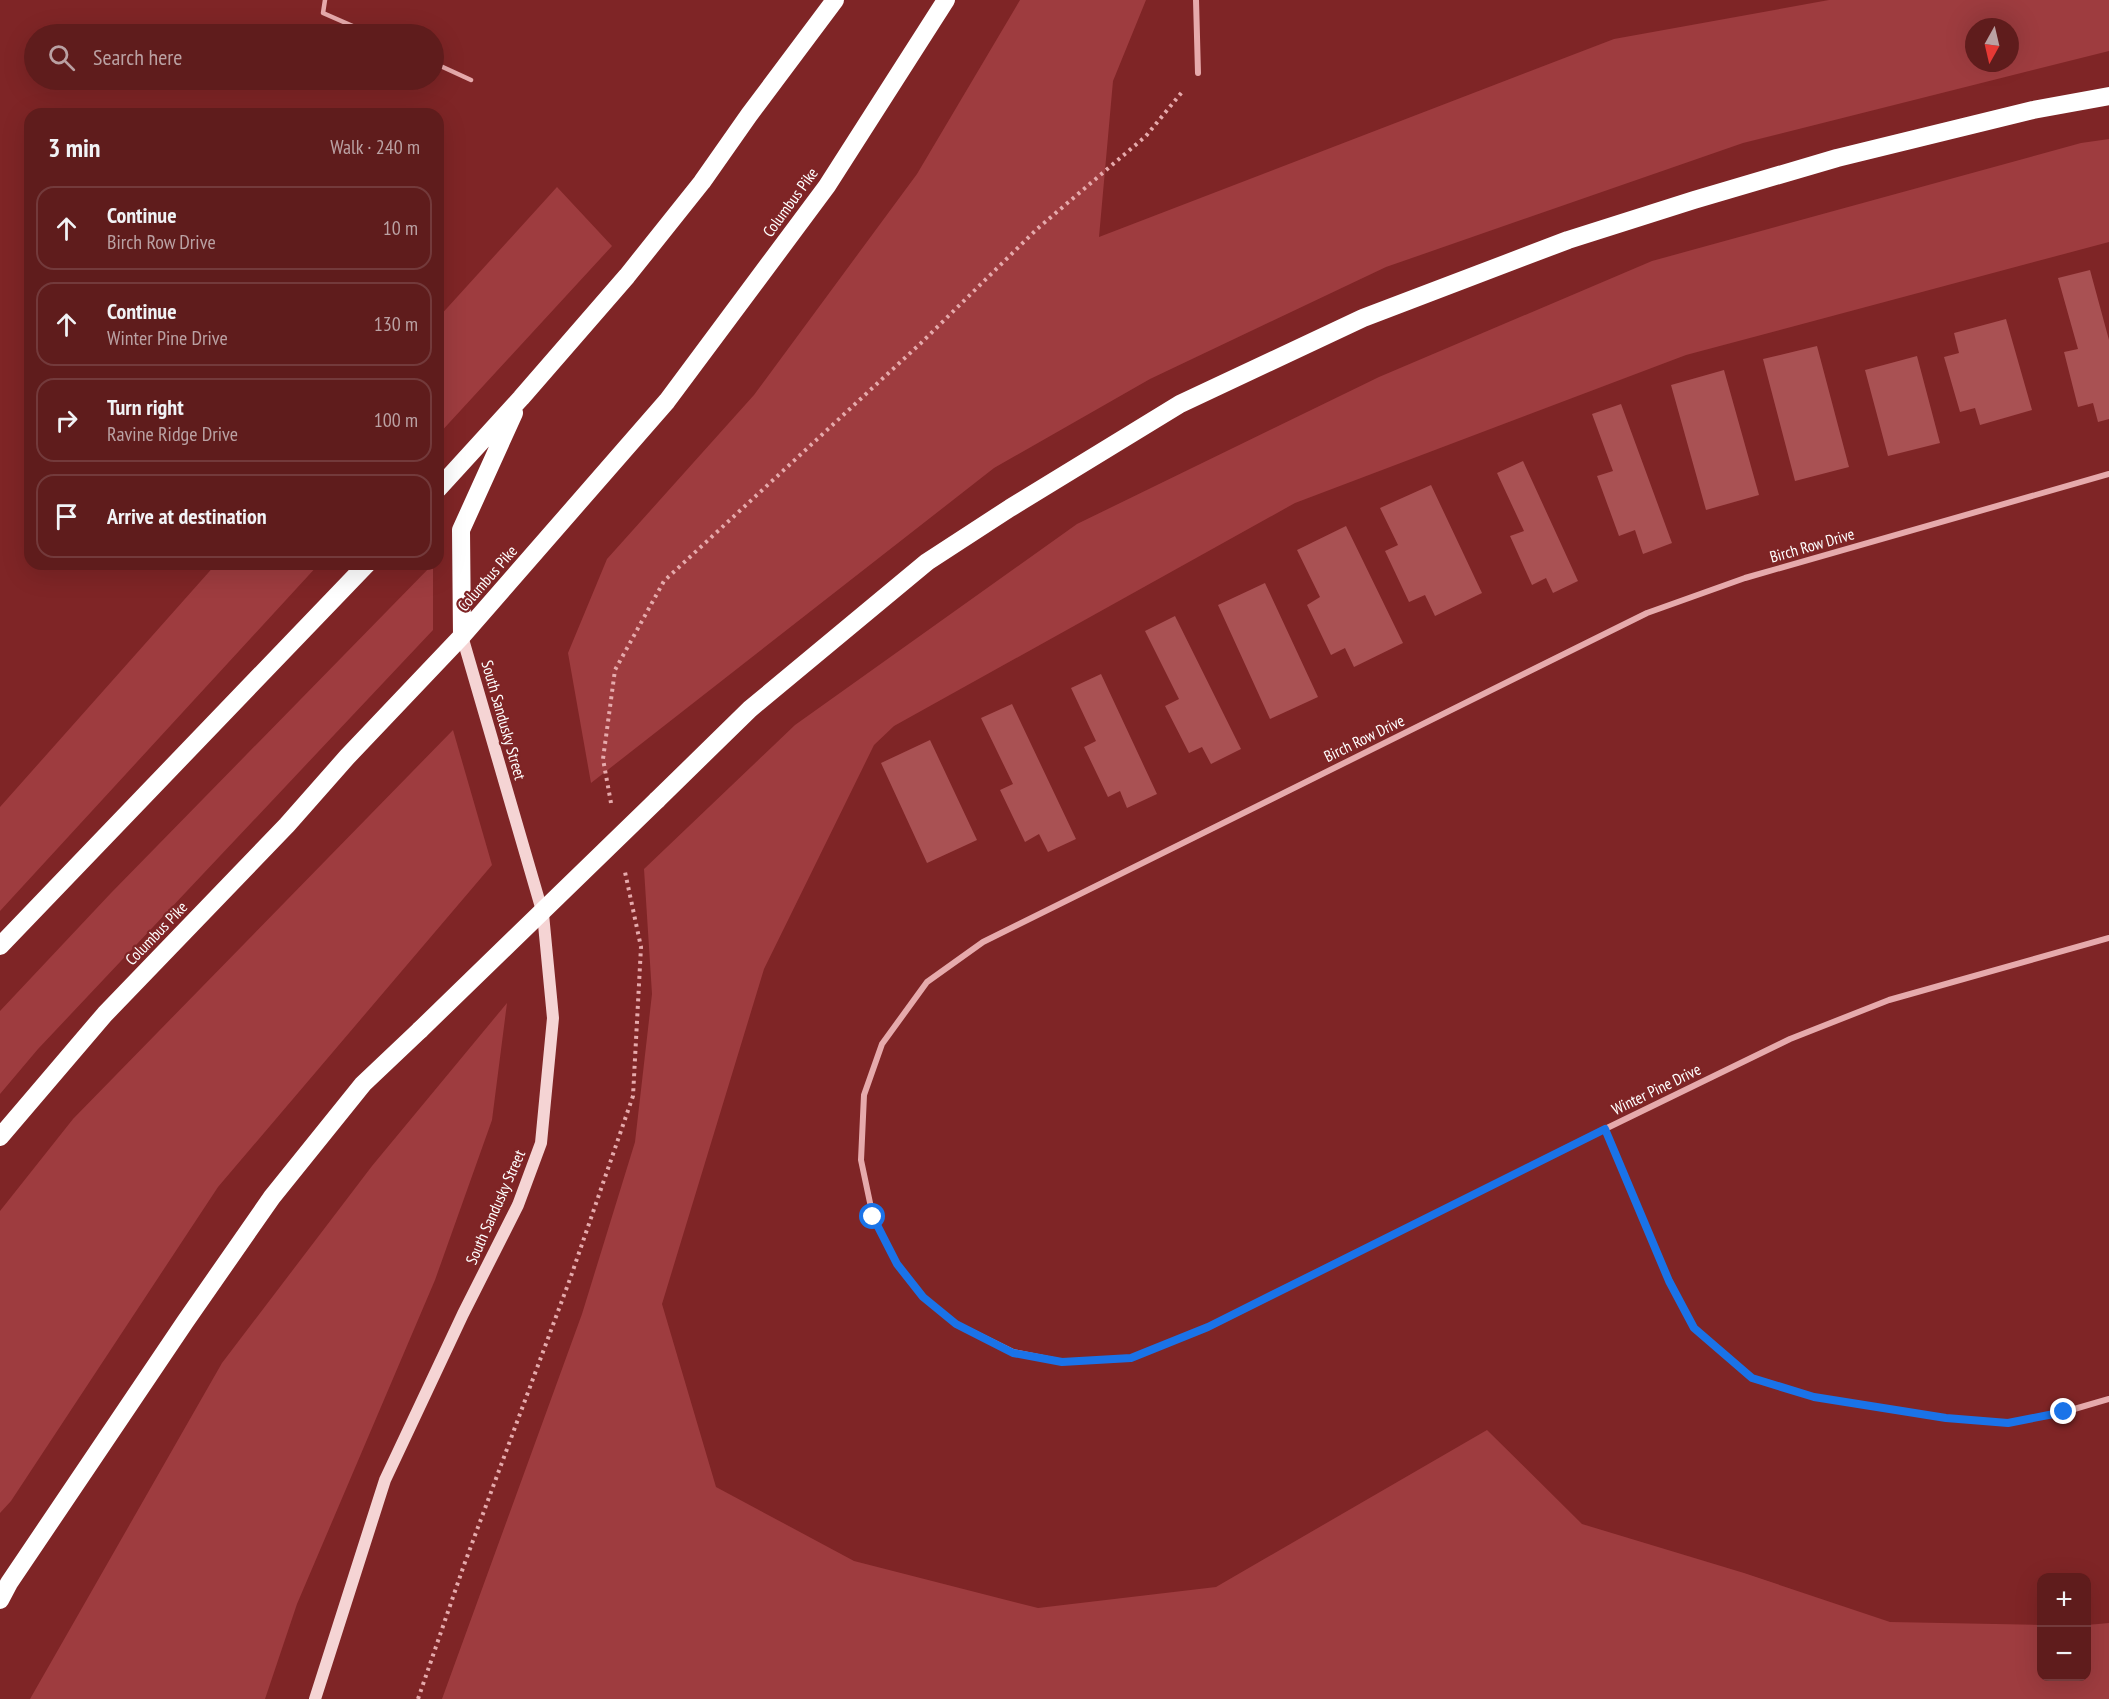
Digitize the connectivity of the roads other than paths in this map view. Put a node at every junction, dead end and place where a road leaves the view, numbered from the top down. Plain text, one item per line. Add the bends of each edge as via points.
1 (325, 0) edge
2 (836, 0) edge
3 (946, 0) edge
4 (1196, 0) edge
5 (348, 24) edge
6 (444, 68) edge
7 (1198, 73) road end
8 (471, 80) dead end
9 (2109, 96) edge
10 (521, 398) junction
11 (2109, 474) edge
12 (444, 482) edge
13 (361, 570) edge
14 (462, 636) junction
15 (2109, 938) edge
16 (0, 946) edge
17 (1605, 1129) junction
18 (0, 1137) edge
19 (890, 1249) joint
20 (2109, 1399) edge
21 (0, 1600) edge
22 (315, 1699) edge

1 - 5 lane via 323,13
2 - 10 highway via 694,192
3 - 14 highway, Columbus Pike via 827,186 667,401
4 - 7 street
6 - 8 lane
9 - 21 highway, bridge via 1837,158 1694,200 1568,240 1363,318 1180,404 927,562 750,709 363,1084 272,1197
10 - 12 highway
10 - 14 highway via 461,530
11 - 19 street, Birch Row Drive via 1745,578 1647,613 983,942 927,982 882,1044 864,1095 861,1160 873,1217
13 - 16 highway
14 - 18 highway, Columbus Pike via 105,1014
14 - 22 street, South Sandusky Street via 543,914 553,1018 541,1143 518,1205 385,1479
15 - 17 street, Winter Pine Drive via 1889,1000 1790,1039
17 - 19 street, Winter Pine Drive via 1208,1327 1131,1358 1062,1362 1013,1353 956,1324 923,1297
17 - 20 street via 1669,1281 1694,1328 1752,1378 1814,1397 1946,1418 2008,1423

